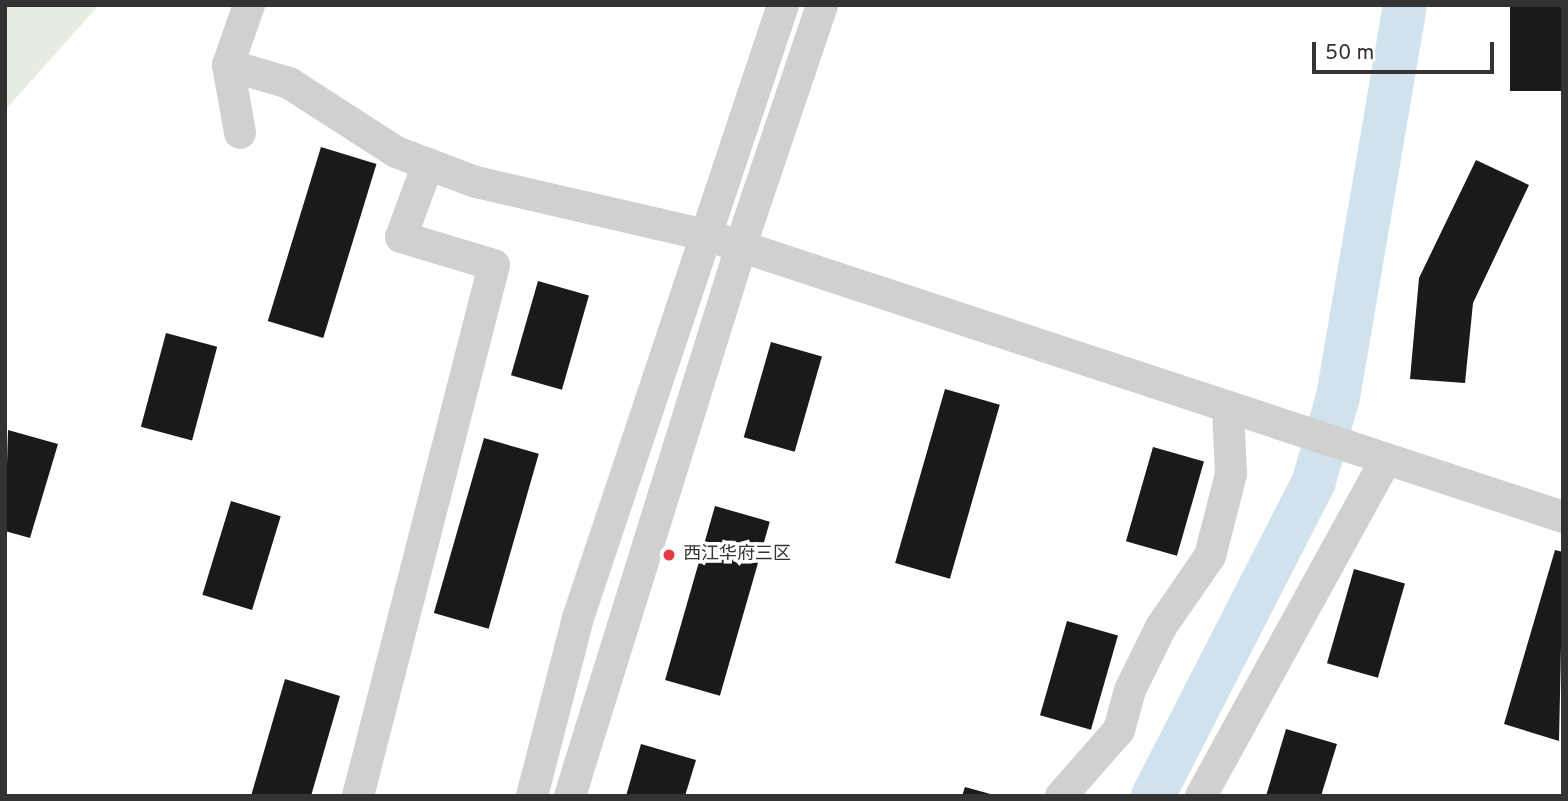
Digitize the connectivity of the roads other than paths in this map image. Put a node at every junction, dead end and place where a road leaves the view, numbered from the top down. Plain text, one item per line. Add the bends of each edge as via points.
1 (249, 5) edge
2 (783, 5) edge
3 (822, 5) edge
4 (228, 65) junction
5 (240, 133) dead end
6 (428, 164) junction
7 (706, 235) junction
8 (741, 246) junction
9 (1228, 407) junction
10 (1386, 459) junction
11 (1563, 517) edge
12 (358, 796) edge
13 (532, 796) edge
14 (570, 796) edge
15 (1061, 796) edge
16 (1201, 796) edge

1 - 4 street
2 - 7 street
3 - 8 street
4 - 5 street
4 - 6 street via 289,83 396,152
6 - 7 street via 476,182
6 - 12 street via 401,237 494,265
7 - 8 street
7 - 13 street via 578,618
8 - 9 street
8 - 14 street
9 - 10 street
9 - 15 street via 1231,474 1210,556 1161,627 1130,690 1119,730
10 - 11 street
10 - 16 street

